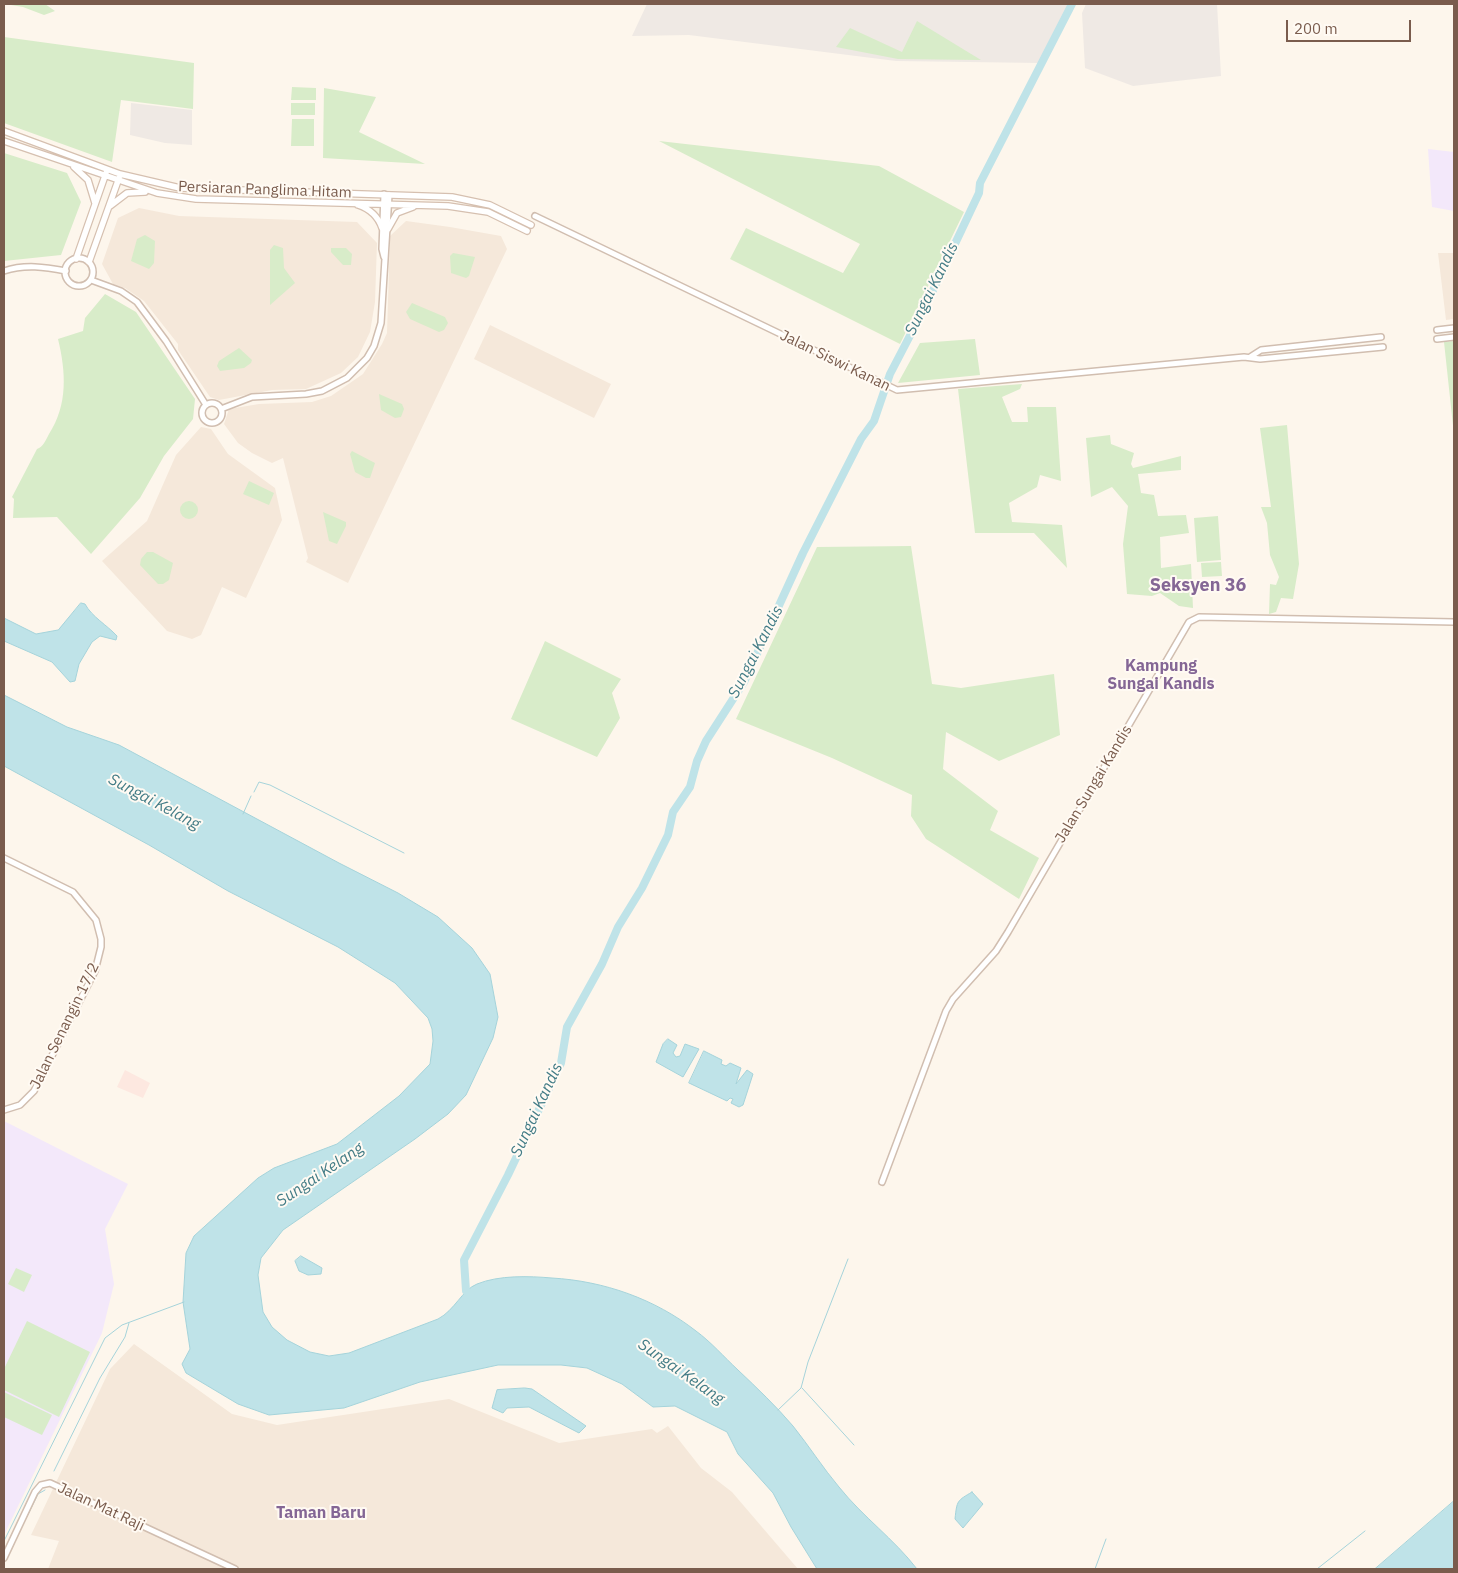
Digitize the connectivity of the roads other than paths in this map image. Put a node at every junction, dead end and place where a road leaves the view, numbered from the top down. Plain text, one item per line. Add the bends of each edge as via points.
1 (4, 131) edge
2 (4, 141) edge
3 (70, 164) junction
4 (108, 169) junction
5 (120, 174) junction
6 (105, 176) junction
7 (118, 181) junction
8 (157, 193) junction
9 (386, 194) junction
10 (351, 203) junction
11 (386, 204) junction
12 (95, 205) junction
13 (422, 205) junction
14 (107, 210) junction
15 (535, 216) dead end
16 (530, 225) dead end
17 (385, 229) junction
18 (527, 231) dead end
19 (76, 259) junction
20 (89, 262) junction
21 (4, 271) edge
22 (66, 271) junction
23 (91, 280) junction
24 (1451, 328) edge
25 (1437, 330) dead end
26 (1381, 337) dead end
27 (1367, 338) junction
28 (1452, 338) edge
29 (1437, 339) dead end
30 (1383, 347) dead end
31 (1368, 349) junction
32 (1249, 357) junction
33 (206, 405) junction
34 (221, 409) junction
35 (1454, 622) edge
36 (4, 858) edge
37 (4, 1110) edge
38 (882, 1182) dead end
39 (4, 1558) edge
40 (235, 1569) edge

1 - 4 main road, Persiaran Panglima Hitam
2 - 3 main road
3 - 6 main road
3 - 12 main road via 88,180
4 - 5 main road, Persiaran Panglima Hitam
4 - 6 main road
5 - 7 main road
5 - 9 main road, Persiaran Panglima Hitam via 197,189
6 - 7 main road, Persiaran Panglima Hitam
6 - 12 main road
7 - 8 main road, Persiaran Panglima Hitam
7 - 14 main road
8 - 10 main road, Persiaran Panglima Hitam via 196,199
8 - 14 main road via 126,193
9 - 11 street
9 - 16 main road, Persiaran Panglima Hitam via 473,200
10 - 11 main road, Persiaran Panglima Hitam
10 - 17 main road via 367,208
11 - 13 main road, Persiaran Panglima Hitam
11 - 17 street
12 - 19 main road
13 - 17 main road via 397,213
13 - 18 main road, Persiaran Panglima Hitam via 488,212
14 - 20 main road
15 - 32 street, Jalan Siswi Kanan via 898,390
17 - 34 street via 380,332 367,358 357,369 322,391 252,397
19 - 20 street
19 - 22 street via 69,263
20 - 23 street via 93,271
21 - 22 street via 28,266
22 - 23 street via 68,280 75,285 84,285
23 - 33 street via 137,302
24 - 25 street
24 - 28 street via 1444,334
26 - 27 street, Jalan Siswi Kanan
27 - 31 street via 1375,342
27 - 32 street, Jalan Siswi Kanan via 1261,350
28 - 29 street
30 - 31 street, Jalan Siswi Kanan
31 - 32 street, Jalan Siswi Kanan via 1260,359
33 - 34 street via 214,404
33 - 34 street via 202,416 212,424 220,420
35 - 38 street, Jalan Sungai Kandis via 1199,617 1189,622 1008,932 996,951 948,1006
36 - 37 street, Jalan Senangin 17/2 via 73,892 96,920 101,947 95,971 34,1091 20,1105
39 - 40 street, Jalan Mat Raji via 35,1492 41,1485 50,1483

